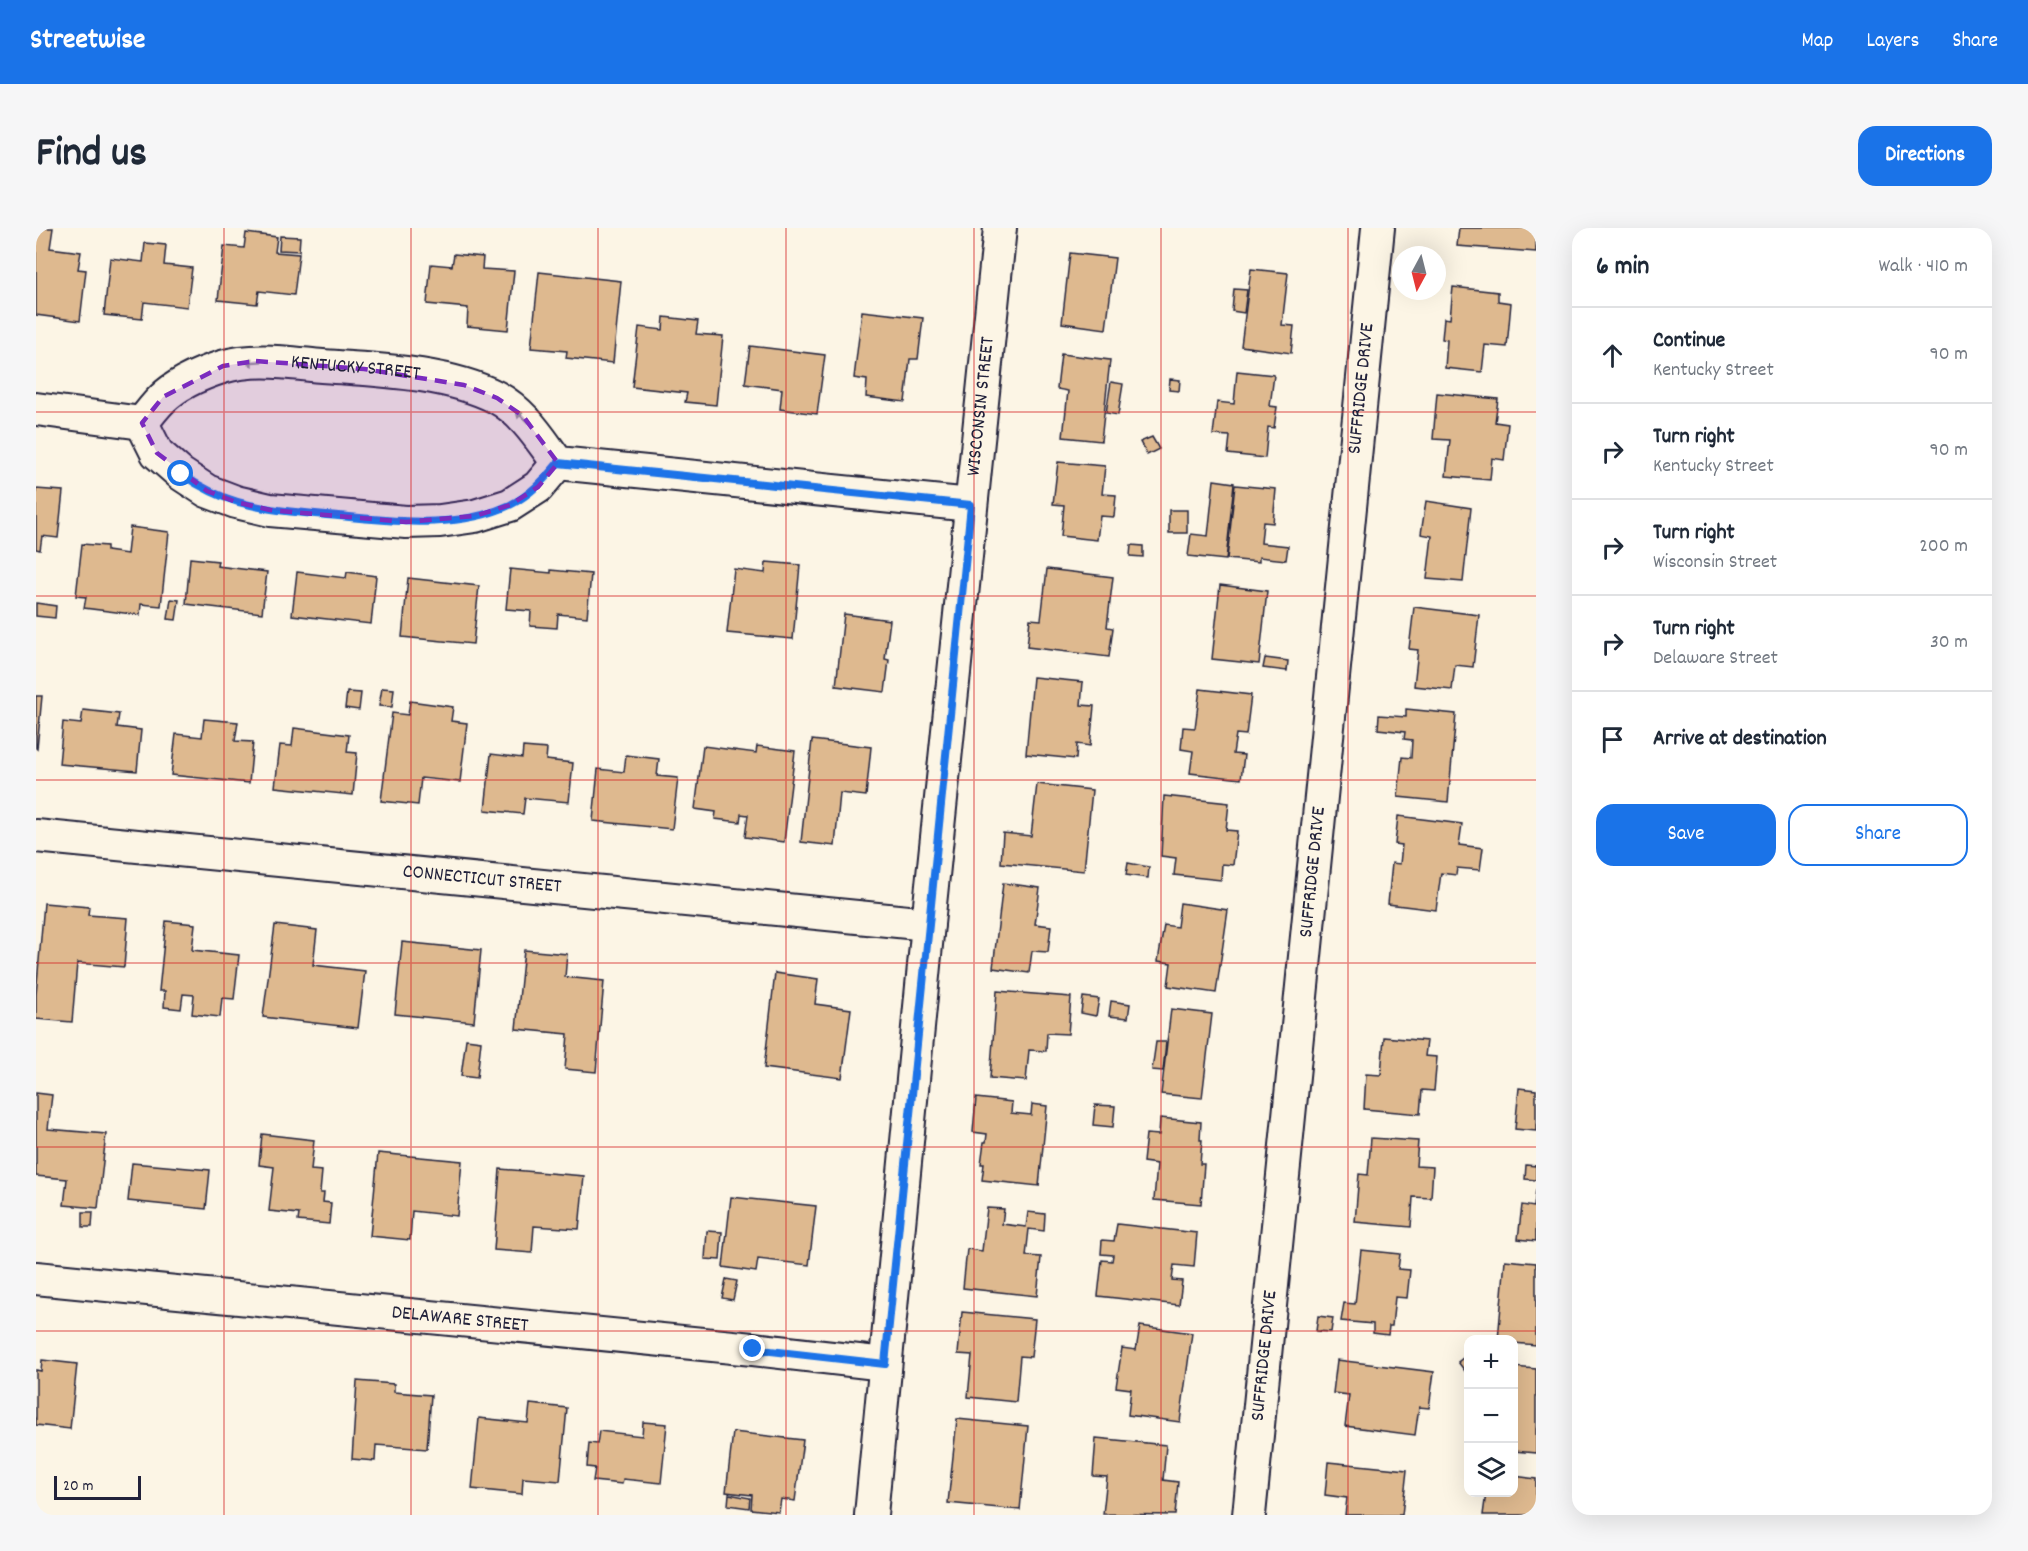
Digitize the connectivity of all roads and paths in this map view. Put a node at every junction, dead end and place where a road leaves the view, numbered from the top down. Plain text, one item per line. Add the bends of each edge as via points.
1 (1000, 228) edge
2 (1377, 228) edge
3 (36, 410) edge
4 (142, 423) junction
5 (558, 463) junction
6 (971, 505) junction
7 (36, 836) edge
8 (928, 924) junction
9 (36, 1278) edge
10 (885, 1364) junction
11 (871, 1515) edge
12 (1249, 1515) edge

1 - 6 street, WISCONSIN STREET
2 - 12 street, SUFFRIDGE DRIVE
3 - 4 street
4 - 5 street via 157,453 181,474 207,491 270,510 441,522 510,505 538,487
5 -> 4 street, KENTUCKY STREET via 523,416 497,398 431,377 364,369 256,361 223,366 163,397
5 - 6 street
6 - 8 street, WISCONSIN STREET
7 - 8 street, CONNECTICUT STREET
8 - 10 street, WISCONSIN STREET
9 - 10 street, DELAWARE STREET
10 - 11 street, WISCONSIN STREET

